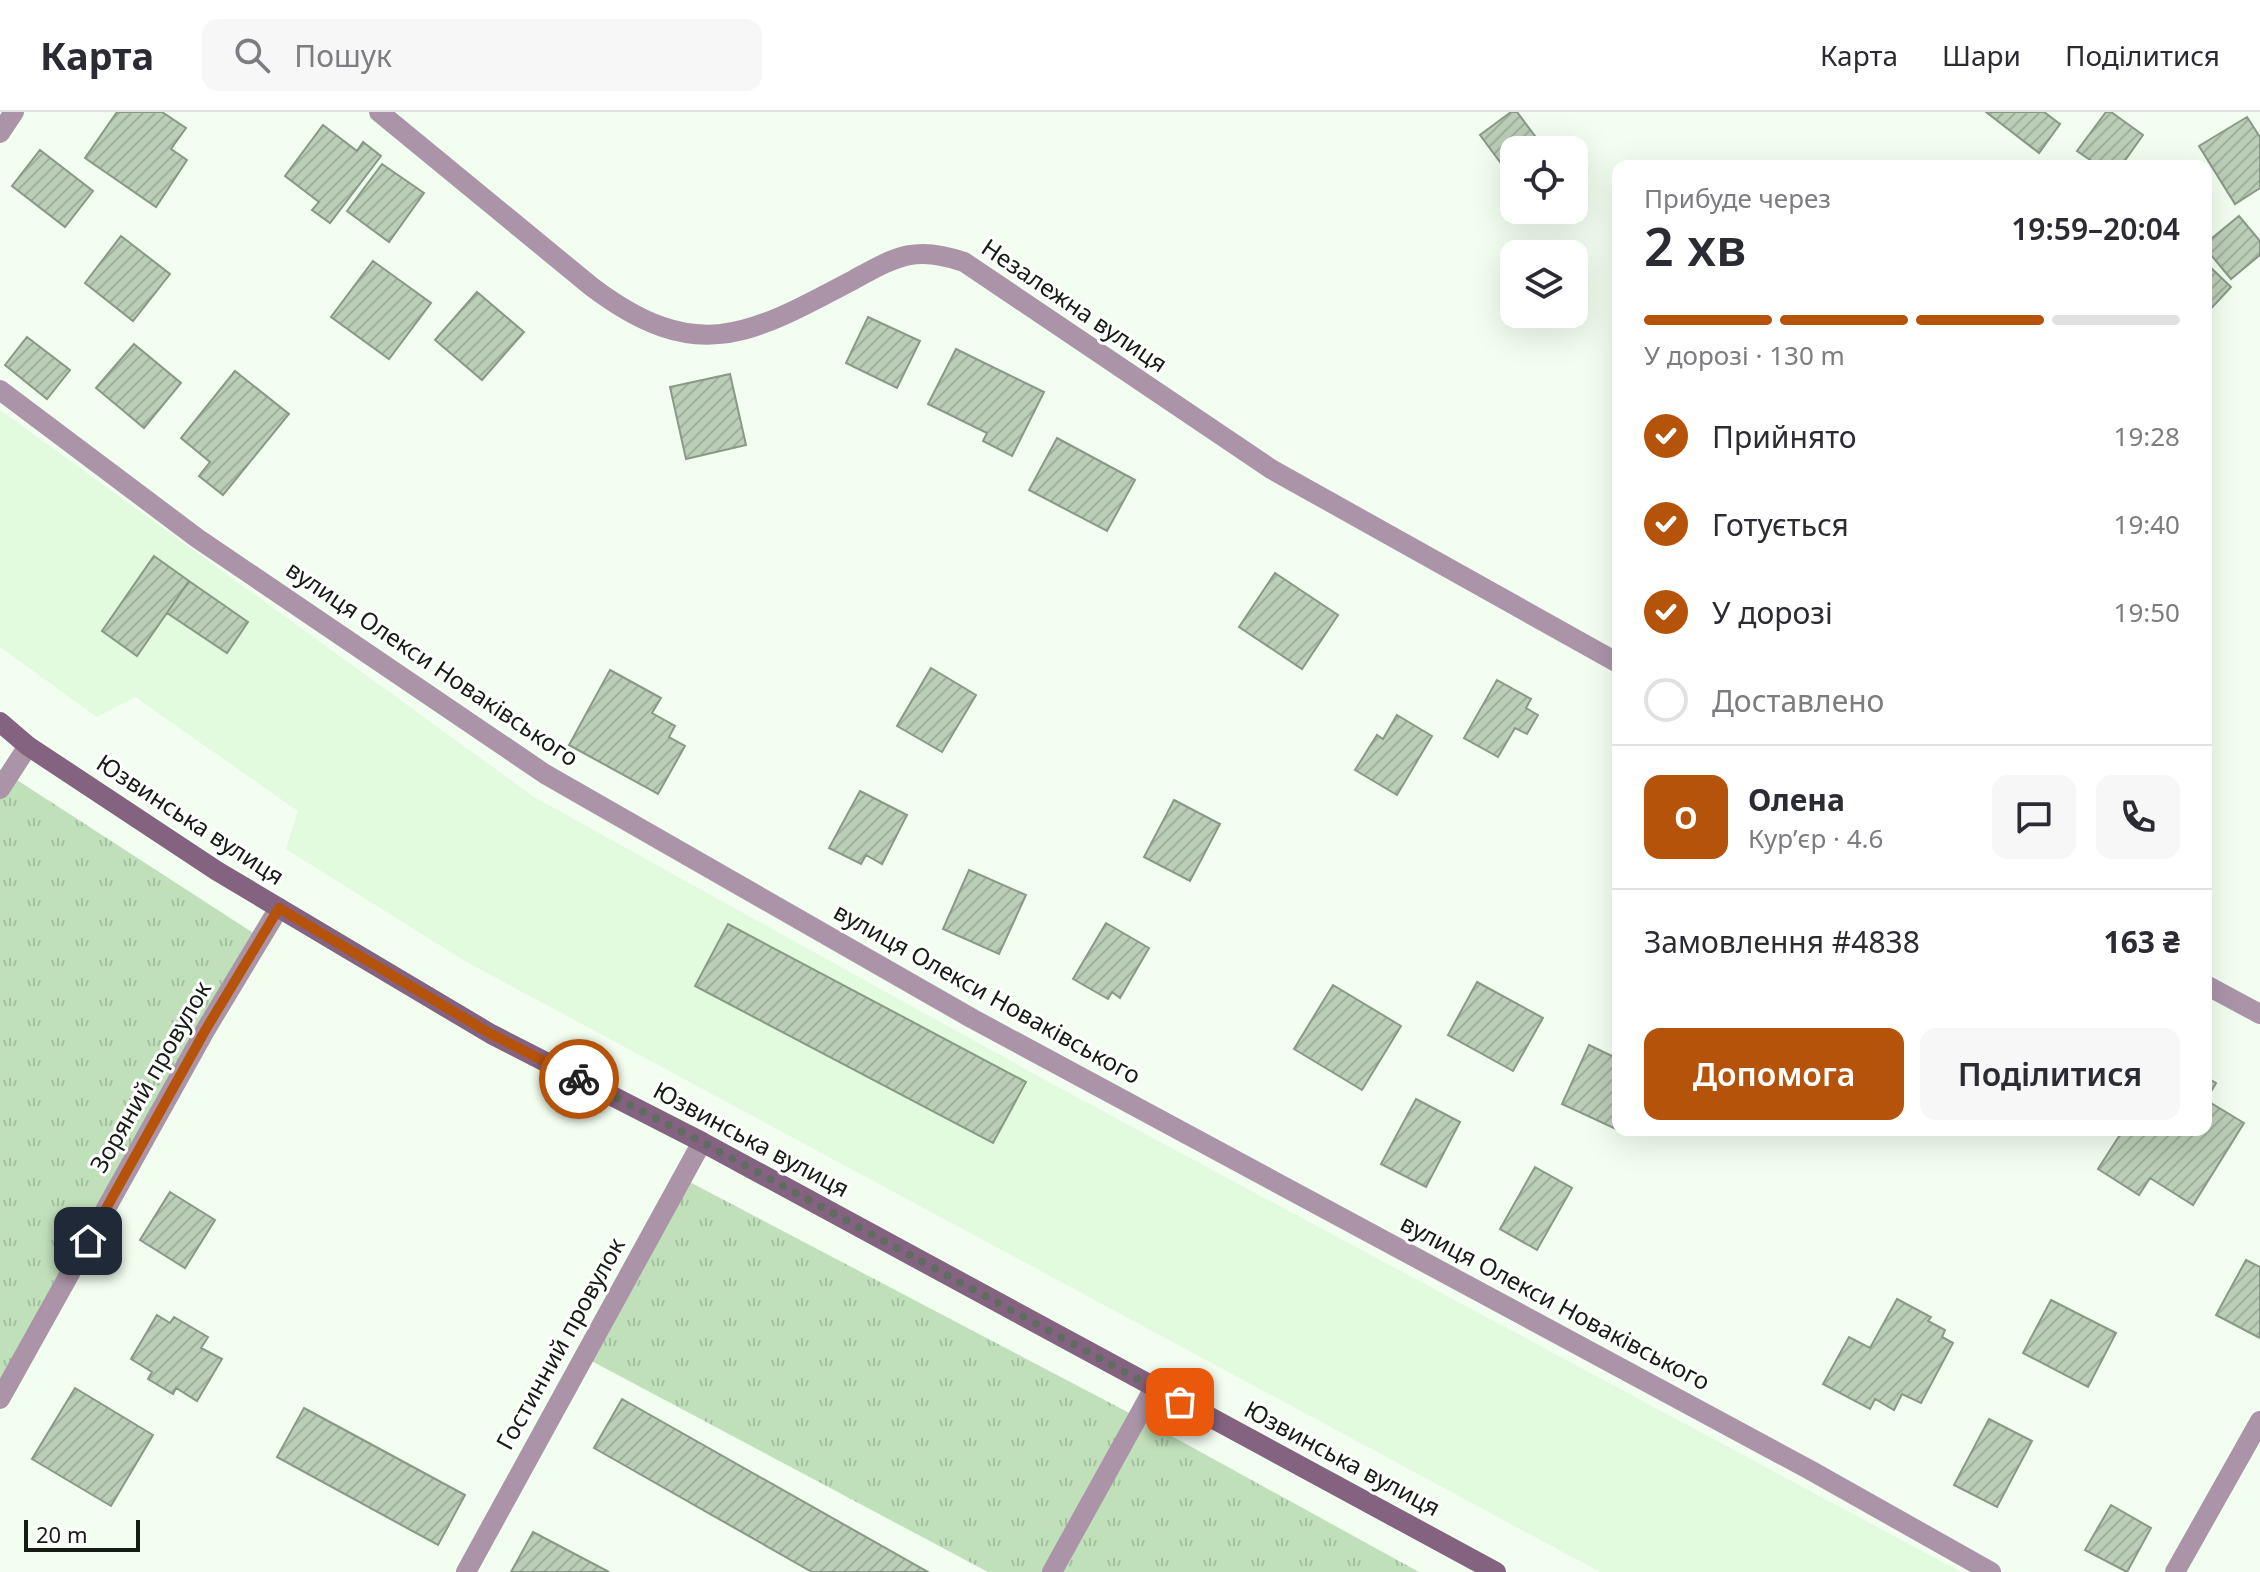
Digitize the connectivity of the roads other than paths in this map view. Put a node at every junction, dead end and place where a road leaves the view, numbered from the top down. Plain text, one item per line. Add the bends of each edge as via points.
1 (14, 112) edge
2 (379, 112) edge
3 (0, 133) edge
4 (0, 390) edge
5 (1612, 660) edge
6 (0, 722) edge
7 (28, 746) junction
8 (0, 789) edge
9 (279, 908) junction
10 (2212, 988) edge
11 (2260, 1014) edge
12 (702, 1142) junction
13 (1154, 1388) junction
14 (0, 1399) edge
15 (2260, 1421) edge
16 (466, 1572) edge
17 (1052, 1572) edge
18 (1496, 1572) edge
19 (1991, 1572) edge
20 (2175, 1572) edge

1 - 3 street
2 - 5 street, Незалежна вулиця via 616,305 675,332 706,335 752,329 895,257 918,252 964,262 1271,469
4 - 19 street, вулиця Олекси Новаківського via 197,538 545,774 973,1019
6 - 7 main road, Юзвинська вулиця
7 - 8 street
7 - 9 main road, Юзвинська вулиця
9 - 12 main road, Юзвинська вулиця via 491,1034
9 - 14 street, Зоряний провулок
10 - 11 street
12 - 13 main road, Юзвинська вулиця
12 - 16 street, Гостинний провулок
13 - 17 street
13 - 18 main road, Юзвинська вулиця
15 - 20 street

